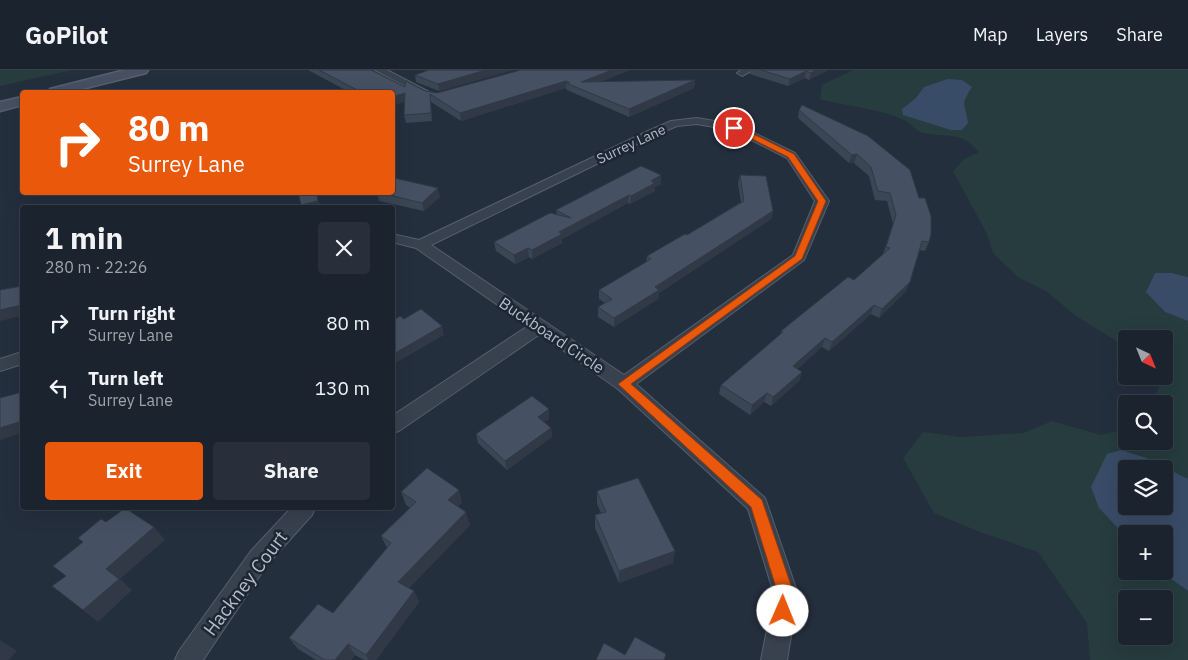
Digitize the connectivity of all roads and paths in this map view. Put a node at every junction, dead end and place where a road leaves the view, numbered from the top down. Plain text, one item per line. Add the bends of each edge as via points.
1 (141, 70) edge
2 (380, 70) edge
3 (63, 90) edge
4 (439, 96) edge
5 (20, 102) edge
6 (0, 107) edge
7 (395, 239) edge
8 (421, 245) junction
9 (540, 327) junction
10 (20, 359) edge
11 (0, 365) edge
12 (624, 384) junction
13 (395, 424) edge
14 (302, 510) edge
15 (188, 660) edge
16 (774, 660) edge

1 - 3 street
2 - 4 street
5 - 6 street
7 - 8 street, Buckboard Circle
8 - 9 street, Buckboard Circle
8 - 12 street, Surrey Lane via 675,123 697,121 734,128 791,156 822,201 799,257
9 - 12 street, Buckboard Circle
9 - 13 street
10 - 11 street
12 - 16 street, Buckboard Circle via 757,504 786,594
14 - 15 street, Hackney Court via 259,558

